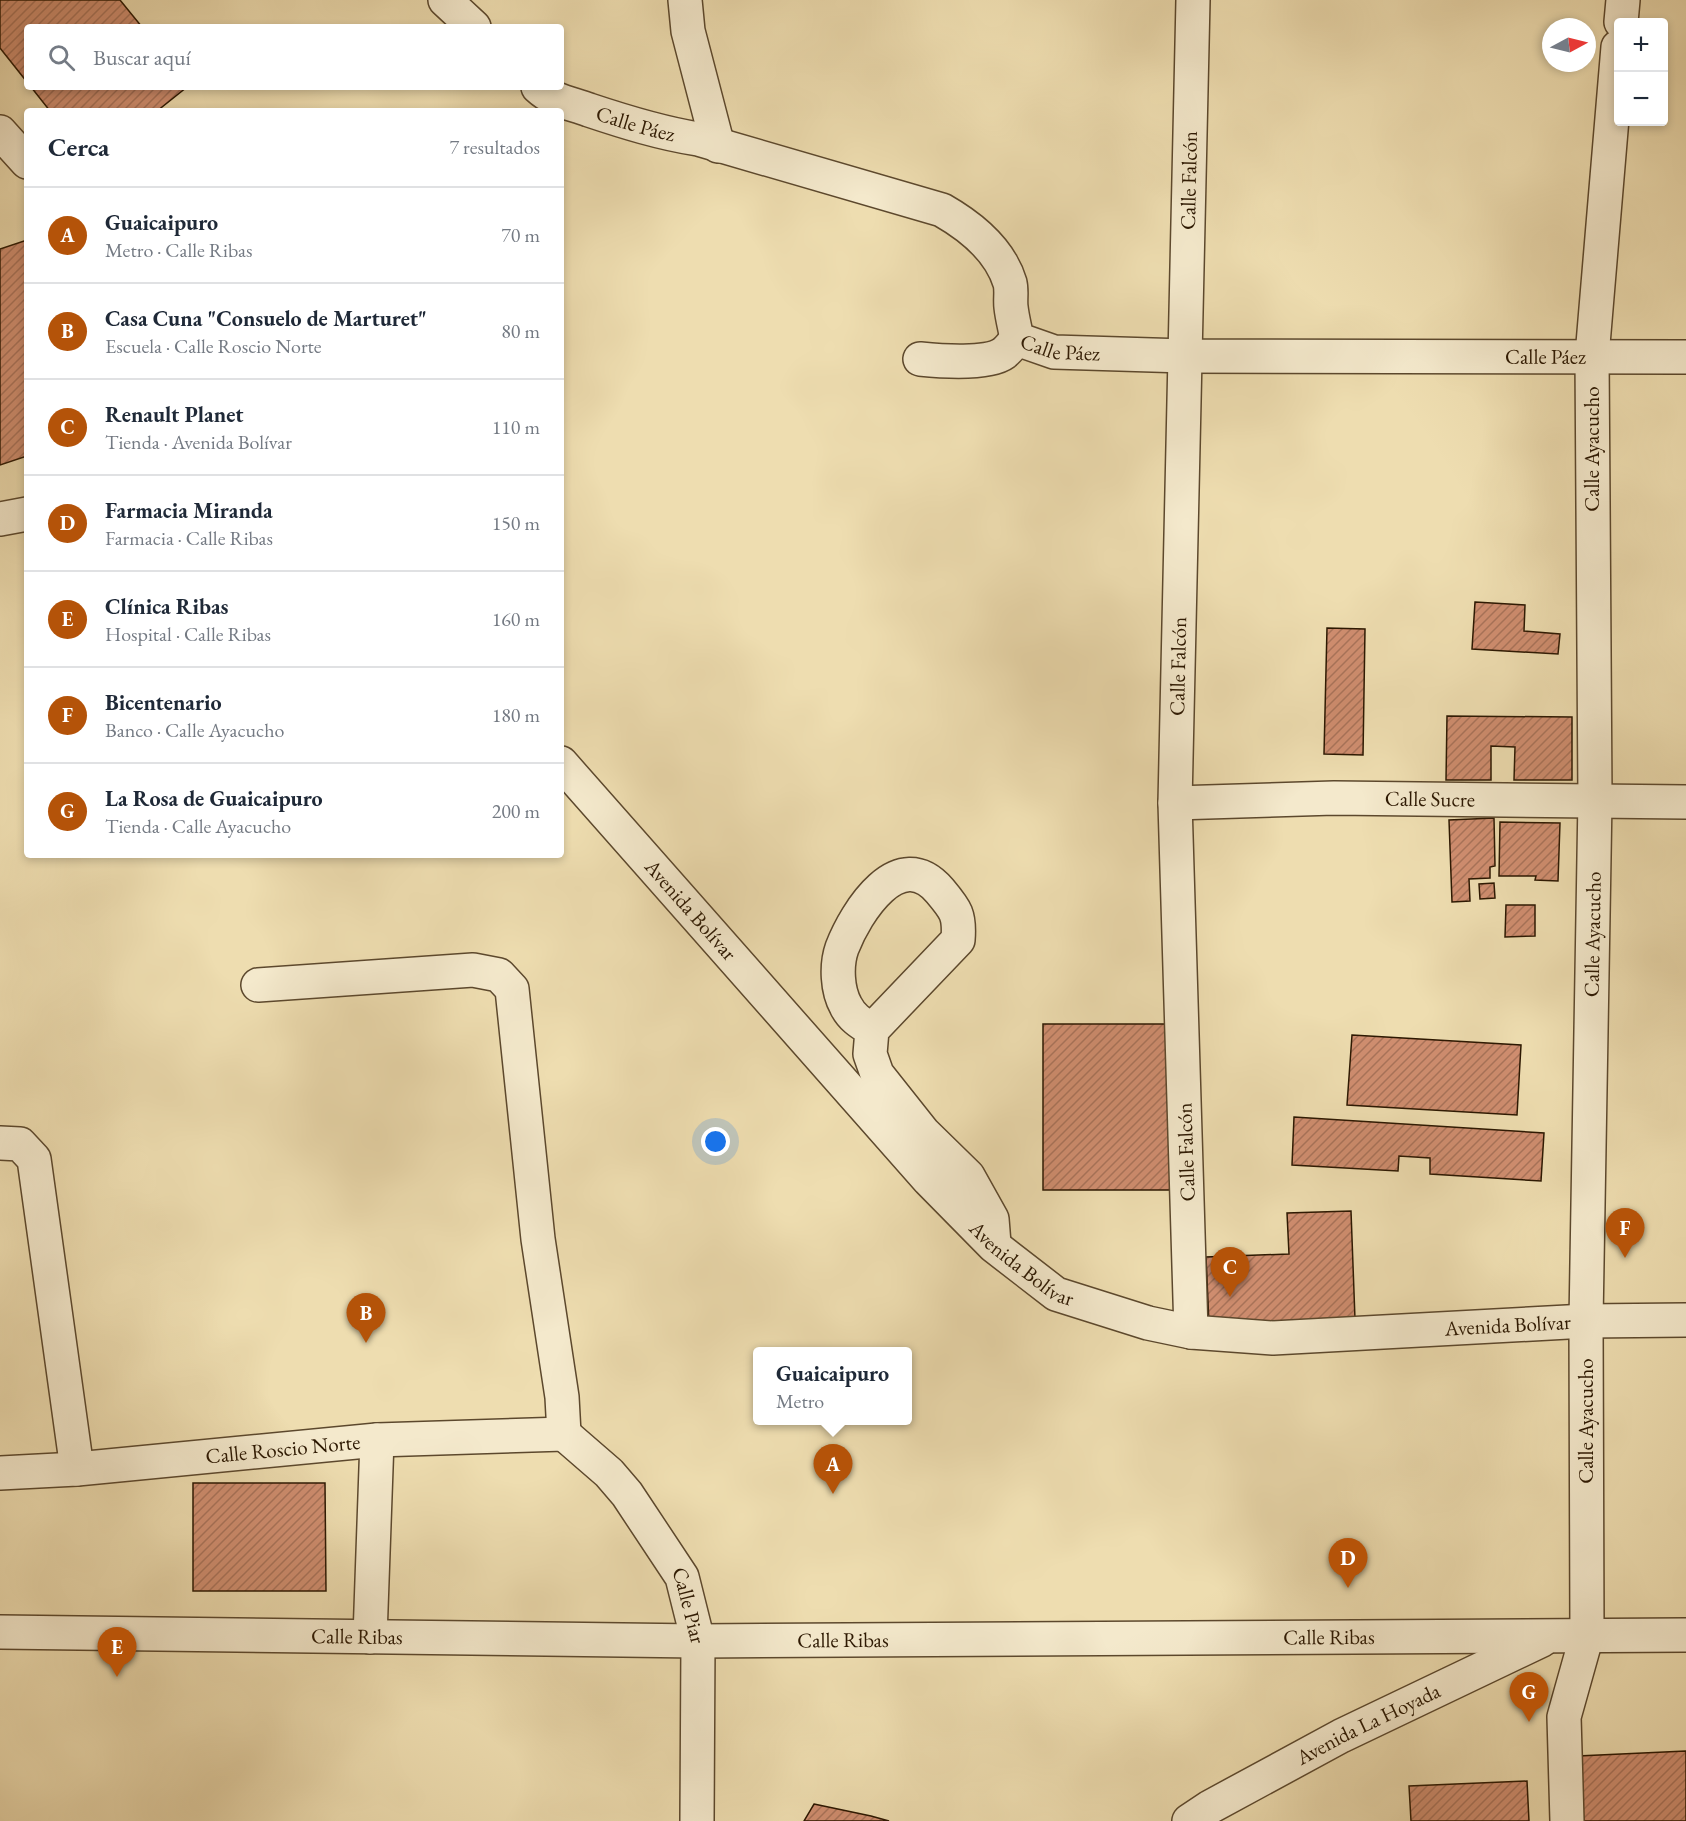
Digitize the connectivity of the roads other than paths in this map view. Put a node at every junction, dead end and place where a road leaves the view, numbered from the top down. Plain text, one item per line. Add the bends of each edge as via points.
1 (445, 0) edge
2 (685, 0) edge
3 (1192, 0) edge
4 (1623, 0) edge
5 (1621, 18) edge
6 (471, 24) edge
7 (1616, 72) edge
8 (541, 90) edge
9 (0, 132) edge
10 (718, 146) junction
11 (24, 159) edge
12 (1017, 339) junction
13 (1185, 356) junction
14 (1592, 356) junction
15 (1686, 357) edge
16 (920, 359) dead end
17 (24, 515) edge
18 (0, 519) edge
19 (564, 766) edge
20 (1595, 799) junction
21 (1686, 802) edge
22 (1175, 803) junction
23 (258, 985) dead end
24 (872, 1030) junction
25 (0, 1143) edge
26 (994, 1246) junction
27 (1686, 1320) edge
28 (1586, 1321) junction
29 (1191, 1332) junction
30 (564, 1434) junction
31 (377, 1440) junction
32 (0, 1469) edge
33 (77, 1469) junction
34 (0, 1632) edge
35 (1587, 1635) junction
36 (1686, 1635) edge
37 (1552, 1636) junction
38 (370, 1637) junction
39 (698, 1641) junction
40 (1213, 1813) edge
41 (697, 1821) edge
42 (1566, 1821) edge

1 - 6 street
2 - 10 street via 688,31
3 - 13 street, Calle Falcón
4 - 5 street
7 - 14 street, Calle Ayacucho
8 - 10 street, Calle Páez via 548,96 625,123
9 - 11 street
10 - 12 street, Calle Páez via 942,210 963,222 1000,262 1011,285
12 - 13 street, Calle Páez via 1054,352
12 - 16 street via 1003,354 984,360
13 - 14 street, Calle Páez
13 - 22 street, Calle Falcón
14 - 15 street, Calle Páez
14 - 20 street, Calle Ayacucho
17 - 18 street
19 - 26 street, Avenida Bolívar via 929,1180
20 - 21 street, Calle Sucre
20 - 22 street, Calle Sucre via 1334,798
20 - 28 street, Calle Ayacucho
22 - 29 street, Calle Falcón
23 - 30 street via 473,970 499,975 512,989 538,1239
24 - 24 street via 958,940 955,908 936,886 916,874 893,877 873,894 841,950 838,982 844,1004 854,1018
24 - 26 street via 870,1054 877,1074 923,1132 968,1176 992,1219
25 - 33 street via 20,1144 34,1159
26 - 29 street, Avenida Bolívar via 1056,1294
27 - 28 street, Avenida Bolívar
28 - 29 street, Avenida Bolívar via 1273,1338
28 - 35 street, Calle Ayacucho
30 - 31 street, Calle Roscio Norte
30 - 39 street, Calle Piar via 609,1473 662,1544 682,1576
31 - 33 street, Calle Roscio Norte
31 - 38 street
32 - 33 street, Calle Roscio Norte
34 - 38 street, Calle Ribas
35 - 36 street, Calle Ribas
35 - 37 street, Calle Ribas
35 - 42 street, Calle Ayacucho via 1564,1717
37 - 39 street, Calle Ribas
37 - 40 street, Avenida La Hoyada via 1341,1737
38 - 39 street, Calle Ribas
39 - 41 street, Calle Piar

